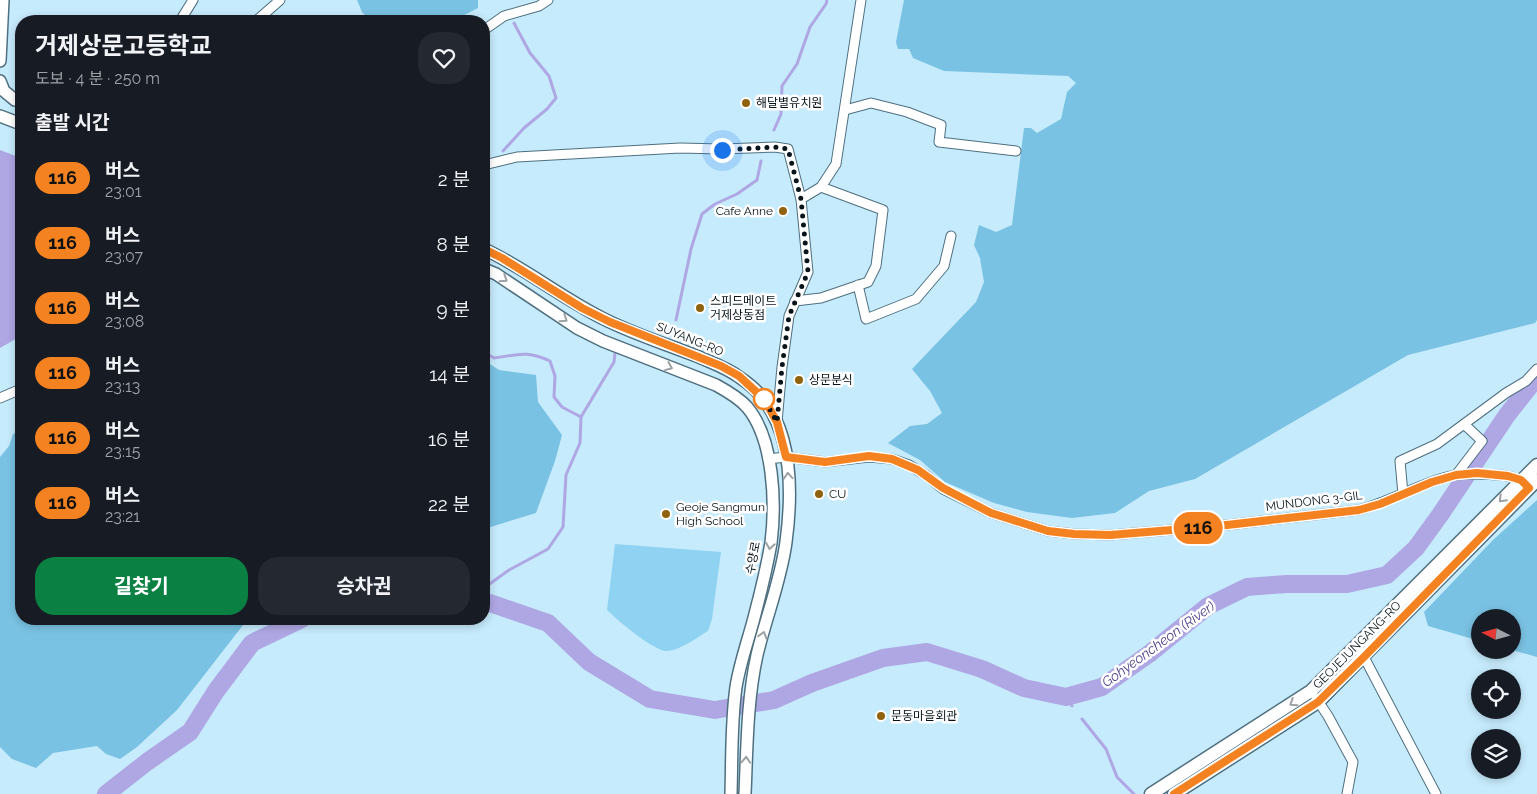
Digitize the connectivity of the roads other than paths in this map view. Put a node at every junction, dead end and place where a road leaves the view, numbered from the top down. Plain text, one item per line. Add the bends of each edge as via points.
1 (4, 0) edge
2 (192, 0) edge
3 (280, 0) edge
4 (548, 0) edge
5 (861, 0) edge
6 (183, 15) edge
7 (263, 15) edge
8 (490, 26) edge
9 (0, 61) edge
10 (0, 81) edge
11 (0, 95) edge
12 (15, 99) edge
13 (15, 100) edge
14 (845, 110) junction
15 (0, 116) edge
16 (15, 122) edge
17 (1016, 151) dead end
18 (490, 164) edge
19 (821, 187) junction
20 (801, 199) junction
21 (951, 236) dead end
22 (490, 252) edge
23 (490, 271) edge
24 (858, 285) junction
25 (795, 301) junction
26 (1537, 368) edge
27 (15, 392) edge
28 (0, 398) edge
29 (777, 422) junction
30 (1464, 425) junction
31 (786, 457) junction
32 (768, 459) junction
33 (1537, 465) edge
34 (1456, 475) junction
35 (1529, 483) edge
36 (1403, 494) junction
37 (1355, 647) junction
38 (1364, 657) junction
39 (1311, 690) junction
40 (1318, 702) junction
41 (731, 794) edge
42 (745, 794) edge
43 (1151, 794) edge
44 (1174, 794) edge
45 (1348, 794) edge
46 (1436, 794) edge

1 - 9 street
2 - 6 street
3 - 7 street
4 - 8 street via 539,6 504,16
5 - 14 street
10 - 12 street via 4,91
11 - 13 street
14 - 17 street via 871,103 941,125 939,142
14 - 19 street via 836,164
15 - 16 street
18 - 20 street via 517,157 680,148 775,147 788,149
19 - 20 street
19 - 24 street via 883,210 876,266 868,282
20 - 25 street via 808,272
21 - 24 street via 944,266 916,299 866,319
22 - 29 street, SUYANG-RO via 610,322 739,376 764,399
23 -> 32 street, 수양로 via 577,328 729,392 746,406 756,420
24 - 25 street via 821,298
25 - 29 street via 789,316
26 - 30 street via 1526,381
27 - 28 street
29 - 31 street, SUYANG-RO
30 - 34 street via 1482,441
30 - 36 street via 1437,444 1400,461
31 - 32 street, MUNDONG 3-GIL
31 - 36 street, MUNDONG 3-GIL via 825,462 869,456 892,459 991,513 1048,531 1074,534 1110,535 1335,513 1359,510
42 -> 31 street, SUYANG-RO via 752,683 786,543 790,498
32 -> 41 street, 수양로 via 773,503 771,542 736,688
33 - 35 main road, GEOJEJUNGANG-RO
34 - 35 street, MUNDONG 3-GIL via 1508,476
34 - 36 street, MUNDONG 3-GIL
35 -> 37 main road, GEOJEJUNGANG-RO
35 - 38 main road, GEOJEJUNGANG-RO
37 - 38 street
37 - 39 main road, GEOJEJUNGANG-RO
38 - 40 main road, GEOJEJUNGANG-RO
38 - 46 street
39 - 40 street
39 -> 43 main road, GEOJEJUNGANG-RO
40 - 44 main road, GEOJEJUNGANG-RO
40 - 45 street via 1353,762

